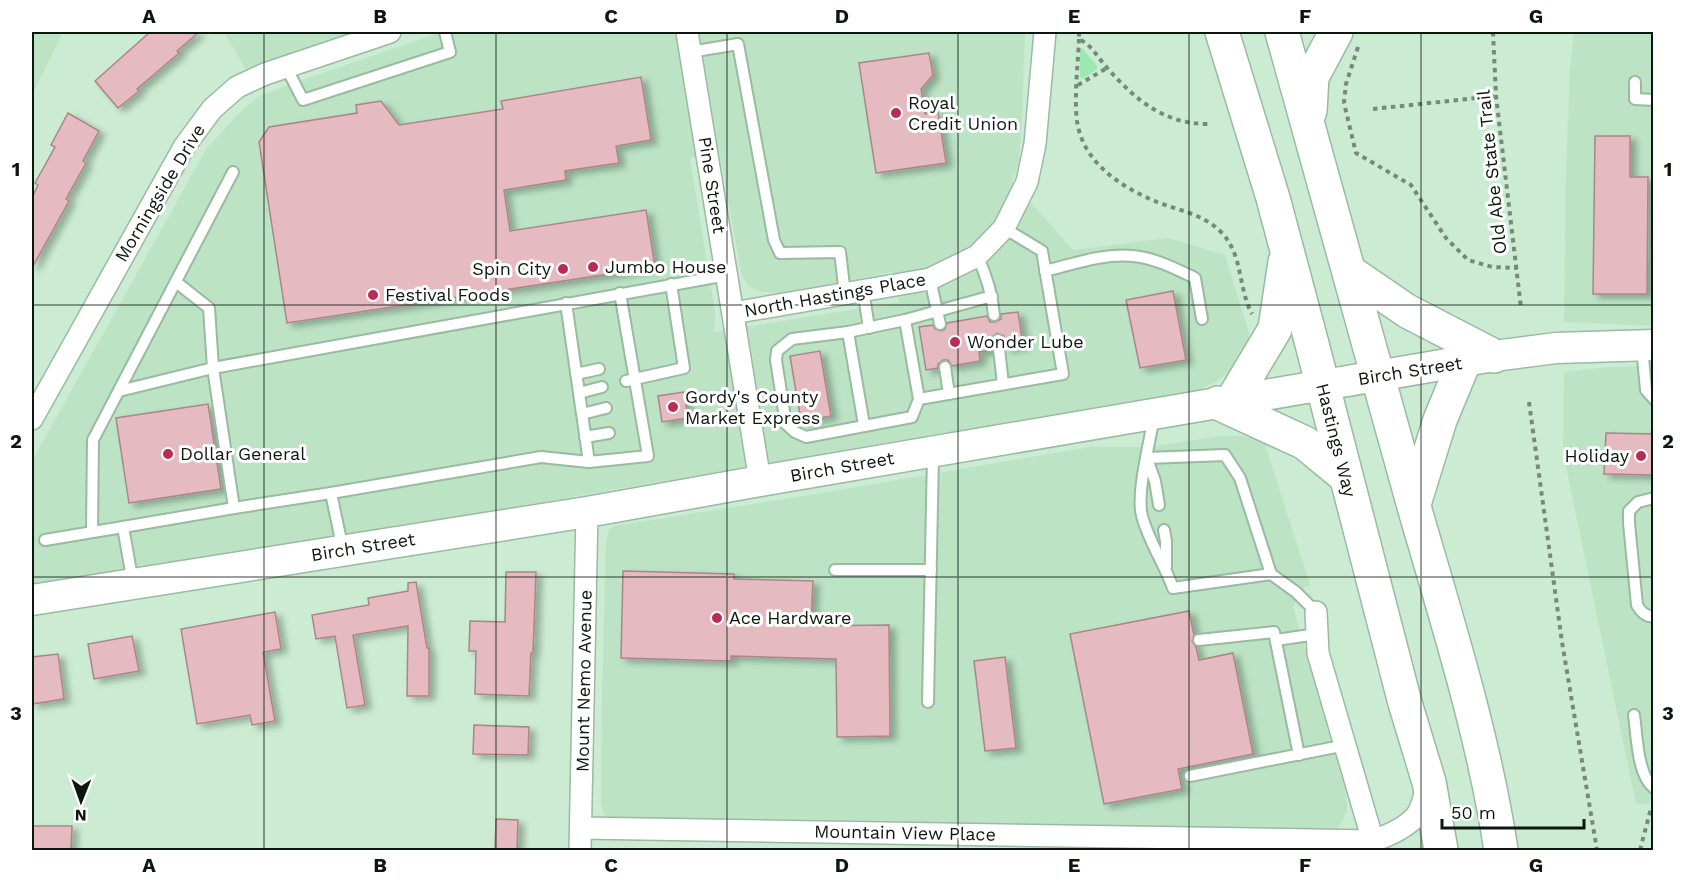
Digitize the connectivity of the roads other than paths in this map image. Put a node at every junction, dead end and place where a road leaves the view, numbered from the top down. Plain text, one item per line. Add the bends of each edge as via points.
1 (390, 32) edge
2 (445, 32) edge
3 (1045, 32) edge
4 (1222, 32) edge
5 (1282, 32) edge
6 (1345, 36) edge
7 (689, 42) edge
8 (286, 67) junction
9 (1635, 82) dead end
10 (1653, 100) edge
11 (1311, 134) junction
12 (233, 172) dead end
13 (1004, 228) junction
14 (1287, 248) junction
15 (977, 256) junction
16 (1045, 271) junction
17 (1350, 272) junction
18 (727, 275) junction
19 (930, 279) junction
20 (176, 282) junction
21 (671, 284) junction
22 (854, 292) junction
23 (620, 293) junction
24 (992, 296) junction
25 (566, 303) junction
26 (937, 312) junction
27 (733, 313) junction
28 (994, 315) dead end
29 (1202, 319) dead end
30 (905, 320) junction
31 (940, 324) dead end
32 (869, 328) junction
33 (848, 332) junction
34 (998, 340) dead end
35 (1648, 345) edge
36 (1479, 359) junction
37 (945, 367) dead end
38 (213, 368) junction
39 (599, 369) dead end
40 (576, 374) junction
41 (1378, 376) junction
42 (630, 380) junction
43 (1003, 384) junction
44 (1323, 385) junction
45 (602, 387) dead end
46 (119, 391) junction
47 (579, 393) junction
48 (949, 394) junction
49 (919, 399) junction
50 (1653, 399) edge
51 (1225, 402) junction
52 (606, 408) dead end
53 (582, 414) junction
54 (1154, 414) junction
55 (32, 419) edge
56 (864, 425) junction
57 (609, 433) dead end
58 (585, 437) junction
59 (933, 451) junction
60 (1147, 458) junction
61 (589, 462) junction
62 (1345, 476) junction
63 (760, 481) junction
64 (331, 493) junction
65 (1653, 498) edge
66 (1414, 504) junction
67 (1160, 505) dead end
68 (234, 508) junction
69 (587, 512) junction
70 (123, 527) junction
71 (1164, 530) dead end
72 (92, 532) junction
73 (45, 540) dead end
74 (343, 550) junction
75 (1166, 567) junction
76 (835, 570) dead end
77 (931, 570) junction
78 (1271, 574) junction
79 (133, 583) junction
80 (32, 600) edge
81 (1316, 612) joint
82 (1653, 616) edge
83 (1317, 634) junction
84 (1199, 640) dead end
85 (1276, 640) junction
86 (928, 702) dead end
87 (1634, 716) dead end
88 (1346, 744) junction
89 (1299, 755) junction
90 (1190, 776) dead end
91 (1429, 782) junction
92 (1653, 788) edge
93 (581, 828) junction
94 (1373, 845) edge
95 (580, 850) edge
96 (1396, 850) edge
97 (1441, 850) edge
98 (1501, 850) edge

1 - 8 street, Morningside Drive
2 - 8 lane via 450,52 303,100
3 - 13 street, North Hastings Place via 1035,144 1027,182
4 - 14 main road, Hastings Way
5 - 11 main road
6 - 11 main road via 1312,77
7 - 18 street, Pine Street
7 - 22 lane via 738,44 774,240 780,253 840,252
8 - 55 street, Morningside Drive via 237,87 212,109 184,147
9 - 10 lane via 1635,99
11 - 17 main road
12 - 20 lane
13 - 15 street, North Hastings Place
13 - 16 lane via 1042,251
14 - 44 main road, Hastings Way
14 - 51 main road via 1275,329
15 - 19 street, North Hastings Place
15 - 24 lane
16 - 29 lane via 1107,257 1133,256 1156,261 1195,278
16 - 43 lane via 1063,374
17 - 36 main road
17 - 41 main road
18 - 21 lane
18 - 27 street, Pine Street
19 - 22 street, North Hastings Place
19 - 26 lane
20 - 38 lane via 209,308
20 - 46 lane
21 - 23 lane
21 - 42 lane via 684,368
22 - 27 street, North Hastings Place
22 - 32 lane
23 - 25 lane
23 - 42 lane
24 - 26 lane
24 - 28 lane
25 - 38 lane
25 - 40 lane
26 - 30 lane
26 - 31 lane
27 - 63 street, Pine Street
30 - 32 lane
30 - 49 lane
32 - 33 lane
33 - 56 lane
33 - 56 lane via 792,339 777,351 786,424 806,437
34 - 43 lane
35 - 36 main road, Birch Street via 1556,348
35 - 50 lane via 1646,390
36 - 41 main road, Birch Street
36 - 66 main road via 1440,420
37 - 48 lane
38 - 46 lane
38 - 68 lane
39 - 40 lane
40 - 47 lane
41 - 44 main road, Birch Street
41 - 66 main road
42 - 61 lane via 638,429 648,456
43 - 48 lane
44 - 51 main road, Birch Street
44 - 62 main road, Hastings Way
45 - 47 lane
46 - 72 lane via 93,440
47 - 53 lane
48 - 49 lane
49 - 56 lane via 912,417
51 - 54 main road, Birch Street
51 - 62 main road via 1305,443
52 - 53 lane
53 - 58 lane
54 - 59 main road, Birch Street
54 - 60 lane
57 - 58 lane
58 - 61 lane
59 - 63 main road, Birch Street
59 - 77 lane
60 - 67 lane
60 - 75 lane via 1141,483 1141,514 1151,543
60 - 78 lane via 1226,454 1240,478
61 - 64 lane via 541,457
62 - 91 main road, Hastings Way
63 - 69 main road, Birch Street
64 - 68 lane
64 - 74 lane
65 - 82 lane via 1638,502 1629,511 1629,523 1637,604 1640,612
66 - 98 main road via 1465,678
68 - 70 lane
69 - 74 main road, Birch Street
69 - 93 street, Mount Nemo Avenue
70 - 72 lane
70 - 79 lane
71 - 75 lane
72 - 73 lane
74 - 79 main road, Birch Street
75 - 78 lane via 1173,588
76 - 77 lane
77 - 86 lane
78 - 81 lane
79 - 80 main road, Birch Street
81 - 83 street
83 - 85 lane
83 - 88 street via 1318,653
84 - 85 lane via 1274,632
85 - 89 lane
87 - 92 lane via 1643,772
88 - 89 lane
88 - 94 street
89 - 90 lane
91 - 94 street, Mountain View Place via 1417,815
91 - 97 main road, Hastings Way
93 - 94 street, Mountain View Place
93 - 95 street, Mount Nemo Avenue
94 - 96 street, Mountain View Place

